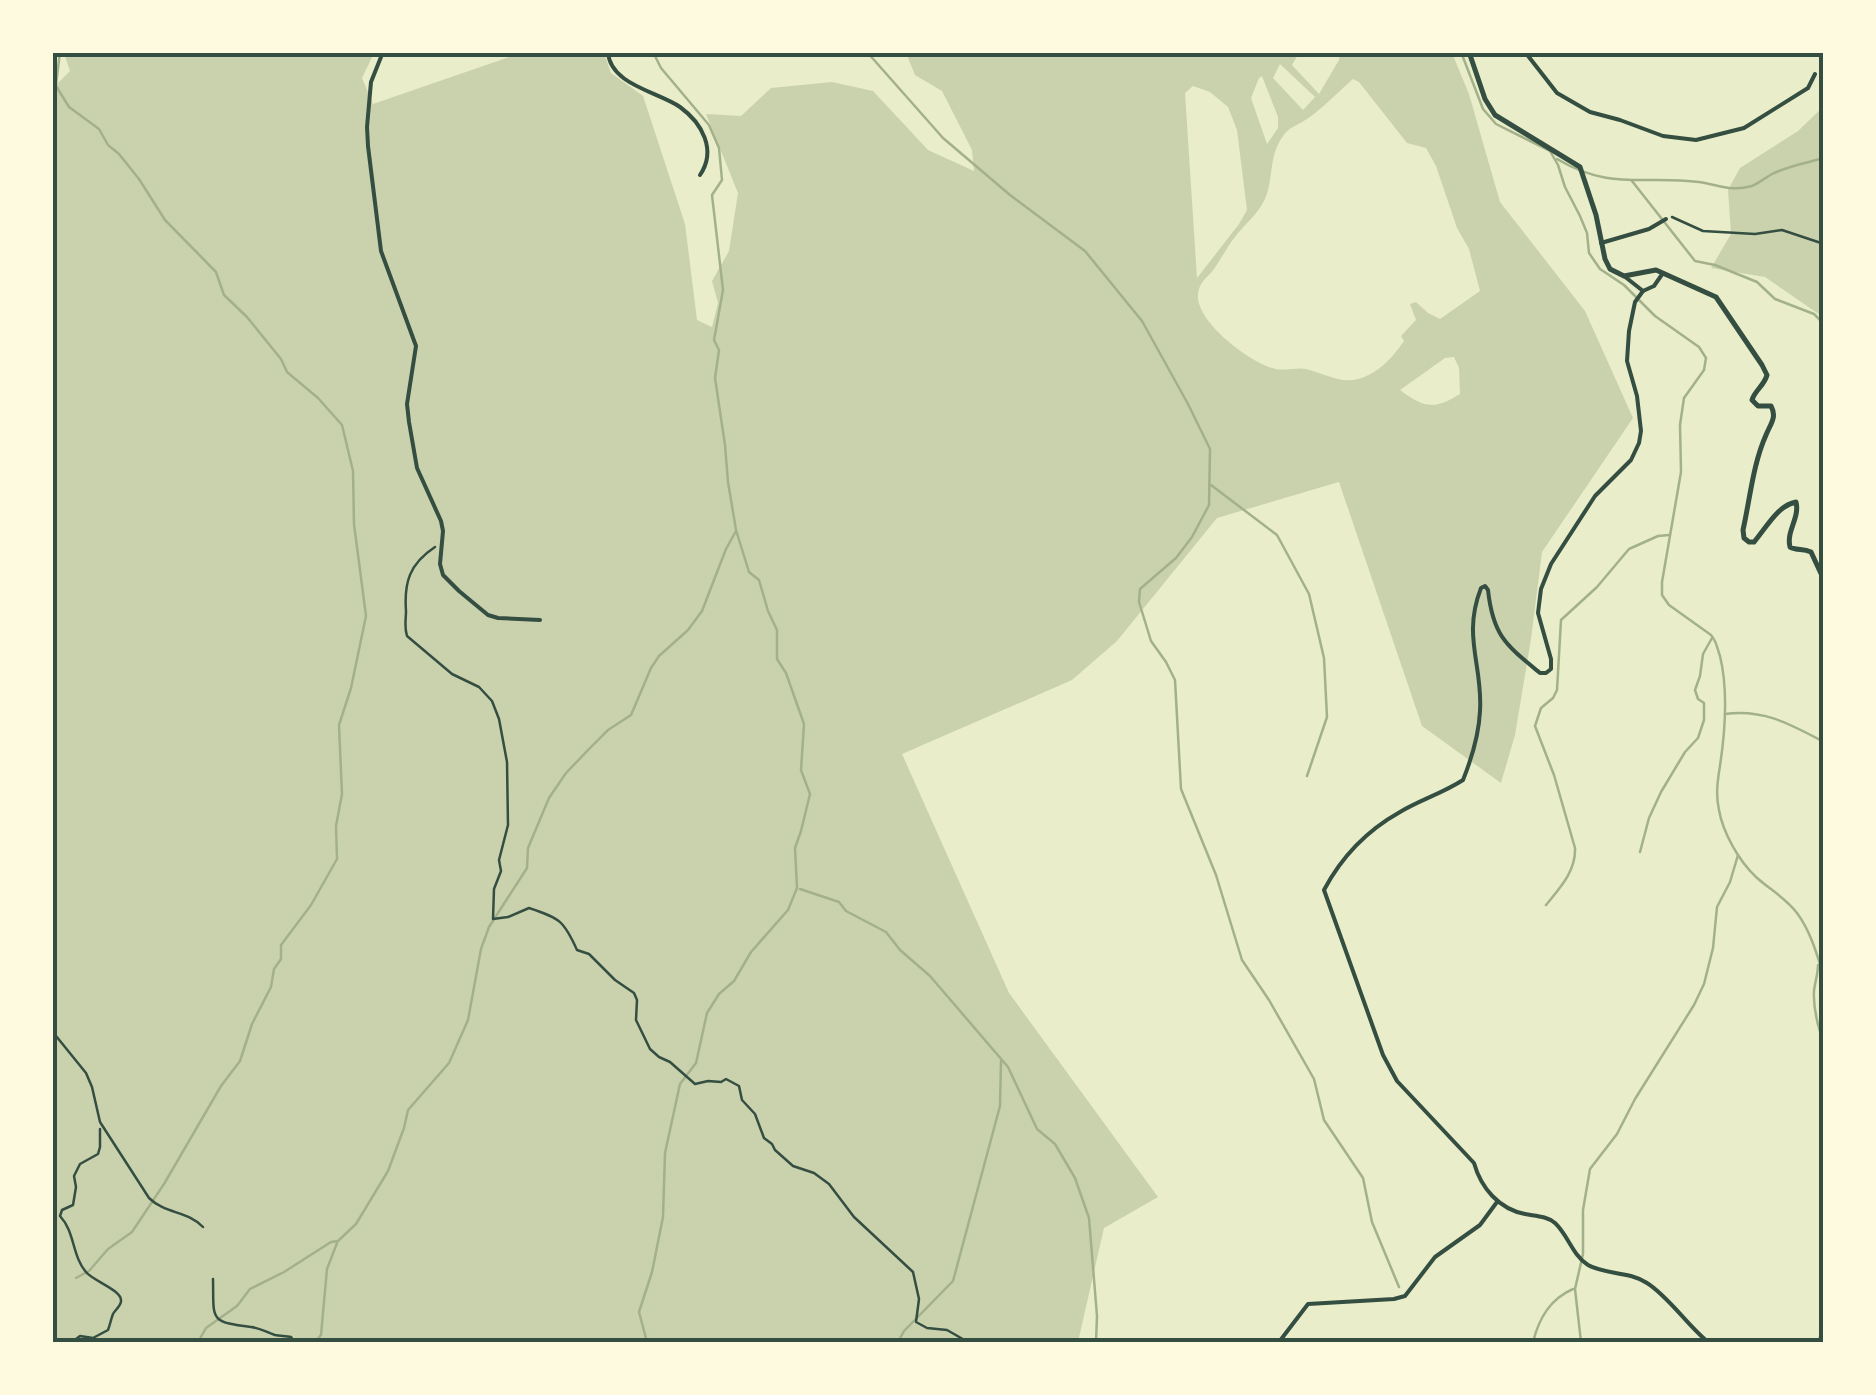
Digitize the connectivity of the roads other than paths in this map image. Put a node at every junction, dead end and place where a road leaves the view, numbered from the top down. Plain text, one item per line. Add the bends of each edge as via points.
1 (383, 52) edge
2 (608, 52) edge
3 (1469, 52) edge
4 (1525, 52) edge
5 (1815, 74) dead end
6 (700, 174) dead end
7 (1666, 220) road end
8 (1601, 244) junction
9 (1663, 273) junction
10 (1624, 276) junction
11 (1642, 293) junction
12 (1824, 580) edge
13 (540, 620) dead end
14 (1497, 1202) junction
15 (1279, 1342) edge
16 (1708, 1342) edge

1 - 13 street via 371,82 368,146 381,251 416,346 407,404 417,468 441,520 443,575 488,614
2 - 6 street via 616,71 679,106 697,124 707,141
3 - 8 street via 1494,115 1582,170
4 - 5 street via 1557,92 1590,112 1696,140 1744,128 1808,88
7 - 8 street
8 - 10 street via 1610,269
9 - 10 street
9 - 11 street
9 - 12 street via 1716,297 1767,375 1752,400 1771,406 1775,416 1760,447 1744,538 1754,542 1796,502 1790,547 1811,552
10 - 11 street
11 - 14 street via 1626,361 1637,396 1639,443 1595,496 1541,588 1538,613 1552,669 1540,672 1504,640 1488,590 1481,588 1472,634 1480,714 1463,780 1364,836 1324,890 1397,1081 1474,1163
14 - 15 street via 1480,1224 1435,1256 1405,1296 1308,1304
14 - 16 street via 1554,1223 1592,1267 1644,1280

